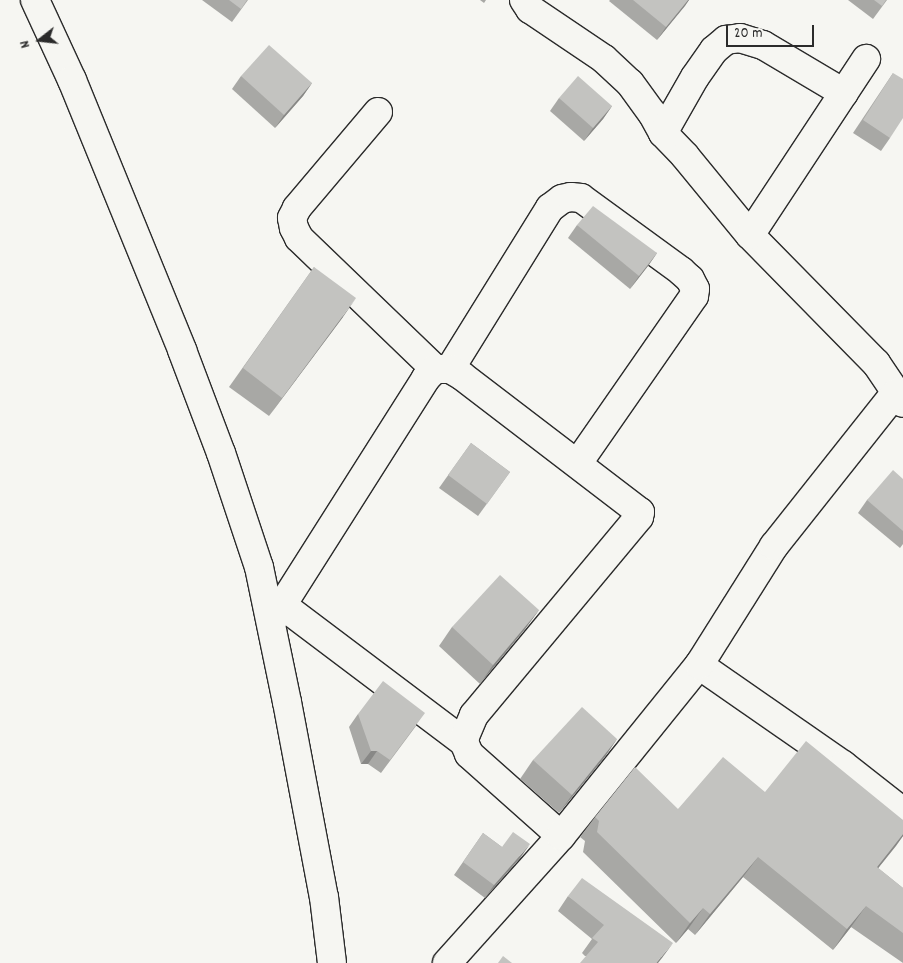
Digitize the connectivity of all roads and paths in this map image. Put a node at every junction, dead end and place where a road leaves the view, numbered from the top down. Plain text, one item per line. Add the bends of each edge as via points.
1 (35, 0) edge
2 (524, 0) edge
3 (866, 59) dead end
4 (844, 93) junction
5 (378, 112) dead end
6 (662, 133) junction
7 (750, 235) junction
8 (442, 369) junction
9 (900, 398) edge
10 (578, 462) junction
11 (277, 613) junction
12 (699, 665) junction
13 (464, 742) junction
14 (903, 812) edge
15 (561, 836) junction
16 (332, 963) edge
17 (447, 963) edge

1 - 11 street via 182,350
2 - 6 street via 530,9 622,74 652,113
3 - 4 street
4 - 6 street via 763,45 740,38 726,40 714,50 695,76
4 - 7 street
5 - 8 street via 297,208 292,218 294,228 299,238
6 - 7 street
7 - 9 street via 854,339 876,363
8 - 10 street
8 - 10 street via 550,208 562,199 581,198 681,271 695,289 694,296
8 - 11 street via 412,401
9 - 12 street via 774,546
10 - 13 street via 633,504 640,514 474,715
11 - 13 street
11 - 16 street
12 - 14 street via 843,765
12 - 15 street
13 - 15 street via 469,754
15 - 17 street

